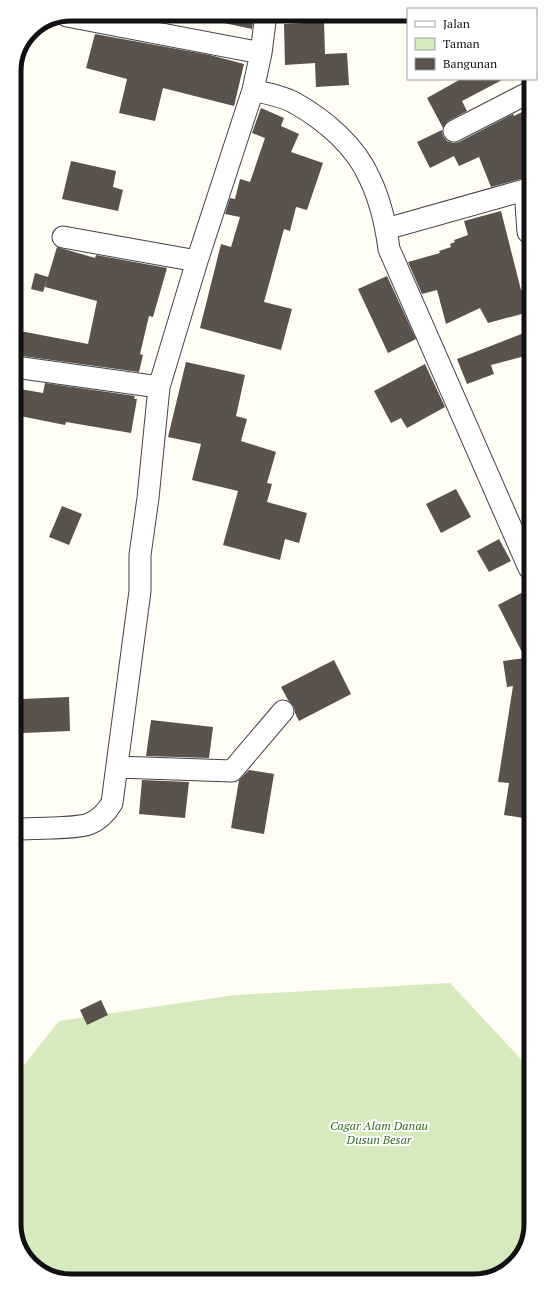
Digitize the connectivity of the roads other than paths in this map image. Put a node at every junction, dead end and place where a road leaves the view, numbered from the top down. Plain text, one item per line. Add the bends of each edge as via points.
1 (92, 21) edge
2 (265, 21) edge
3 (260, 53) junction
4 (253, 90) junction
5 (524, 95) edge
6 (454, 131) dead end
7 (524, 190) edge
8 (386, 229) junction
9 (63, 237) dead end
10 (197, 261) junction
11 (21, 368) edge
12 (159, 387) junction
13 (524, 557) edge
14 (283, 711) dead end
15 (117, 766) junction
16 (21, 829) edge

1 - 3 street
2 - 3 street
3 - 4 street
4 - 8 street via 292,102 326,125 349,146 370,178
4 - 10 street
5 - 6 street
7 - 8 street
8 - 13 street via 390,249
9 - 10 street
10 - 12 street
11 - 12 street
12 - 15 street via 140,555 140,591
14 - 15 street via 232,771
15 - 16 street via 112,804 98,819 85,825

